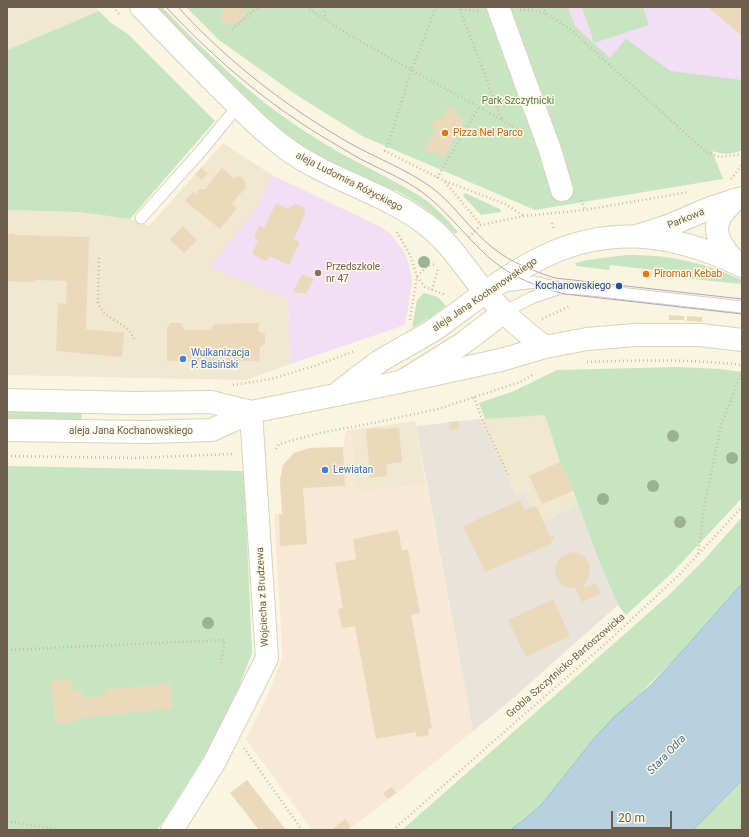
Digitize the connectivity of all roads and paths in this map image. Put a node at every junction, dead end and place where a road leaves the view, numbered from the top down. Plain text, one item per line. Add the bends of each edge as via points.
1 (140, 7) edge
2 (259, 7) edge
3 (306, 7) edge
4 (324, 7) edge
5 (436, 7) edge
6 (459, 7) edge
7 (498, 7) edge
8 (542, 7) edge
9 (325, 19) junction
10 (232, 29) dead end
11 (412, 69) junction
12 (238, 106) junction
13 (479, 107) junction
14 (742, 154) edge
15 (742, 165) edge
16 (437, 178) junction
17 (445, 181) junction
18 (562, 190) dead end
19 (690, 192) dead end
20 (735, 193) edge
21 (524, 216) junction
22 (141, 218) dead end
23 (482, 226) junction
24 (397, 231) dead end
25 (636, 236) junction
26 (466, 240) dead end
27 (99, 258) dead end
28 (738, 264) edge
29 (417, 276) junction
30 (560, 288) junction
31 (432, 290) junction
32 (486, 292) junction
33 (450, 296) dead end
34 (569, 306) dead end
35 (742, 307) edge
36 (504, 312) junction
37 (410, 321) dead end
38 (536, 322) dead end
39 (134, 339) dead end
40 (742, 340) edge
41 (545, 347) junction
42 (359, 350) dead end
43 (580, 363) dead end
44 (742, 365) edge
45 (742, 371) edge
46 (537, 373) dead end
47 (402, 381) junction
48 (228, 386) dead end
49 (334, 396) junction
50 (474, 397) junction
51 (7, 400) edge
52 (251, 412) junction
53 (7, 430) edge
54 (7, 456) edge
55 (255, 460) junction
56 (509, 476) dead end
57 (742, 507) edge
58 (698, 554) junction
59 (7, 650) edge
60 (220, 663) dead end
61 (230, 733) junction
62 (7, 821) edge
63 (742, 825) edge
64 (60, 830) edge
65 (172, 830) edge
66 (302, 830) edge
67 (394, 830) edge
68 (738, 830) edge

1 - 12 street, aleja Ludomira Różyckiego
2 - 10 path
3 - 9 path
4 - 9 path
5 - 11 path
6 - 13 path via 502,120
7 - 18 street
8 - 14 path via 547,14 570,29 706,152 720,157
9 - 11 path via 354,38
11 - 13 path
11 - 16 path via 385,150
12 - 22 lane
12 - 32 street, aleja Ludomira Różyckiego via 272,138 305,161 401,207 420,220 440,236
13 - 16 path
15 - 20 path via 732,176
16 - 17 path
17 - 21 path via 506,204
17 - 23 path
19 - 21 path via 550,216
20 - 25 street, Parkowa via 710,208
20 - 28 street, Parkowa via 720,216 717,236 722,248
21 - 23 path
23 - 26 path
24 - 29 path via 410,255
25 - 28 street, aleja Jana Kochanowskiego via 689,245
25 - 32 street, aleja Jana Kochanowskiego via 593,238 560,249 532,262
27 - 39 path via 99,306 103,313 127,329
29 - 31 path via 425,287
29 - 31 path via 428,266 439,263
29 - 37 path
30 - 32 lane via 534,282 510,284
30 - 35 lane
30 - 36 lane via 531,298
31 - 33 path
32 - 36 street, aleja Ludomira Różyckiego
32 - 49 street, aleja Jana Kochanowskiego via 423,337 380,362
34 - 38 path
36 - 41 street, aleja Ludomira Różyckiego via 521,330
36 - 47 street via 462,344
40 - 41 street, aleja Jana Kochanowskiego via 700,335 635,335 587,339
41 - 47 street, aleja Jana Kochanowskiego via 495,361
42 - 48 path via 271,379
43 - 44 path via 699,361
45 - 58 path via 721,426 704,508
46 - 50 path via 520,382
47 - 49 street, aleja Jana Kochanowskiego
49 - 52 street, aleja Jana Kochanowskiego
50 - 55 path via 438,409 320,433 280,444 269,459
50 - 56 path
51 - 52 street, aleja Jana Kochanowskiego via 211,402
52 - 53 street, aleja Jana Kochanowskiego via 212,430
52 - 55 street, Wojciecha z Brudzewa
54 - 55 path via 134,458 237,454 244,460
55 - 61 street, Wojciecha z Brudzewa via 267,658
57 - 58 path, Grobla Szczytnicko-Bartoszowicka
58 - 67 path, Grobla Szczytnicko-Bartoszowicka via 604,645
59 - 60 path via 224,640
61 - 65 street, Wojciecha z Brudzewa via 202,784
61 - 66 path via 242,744
62 - 64 path
63 - 68 path

